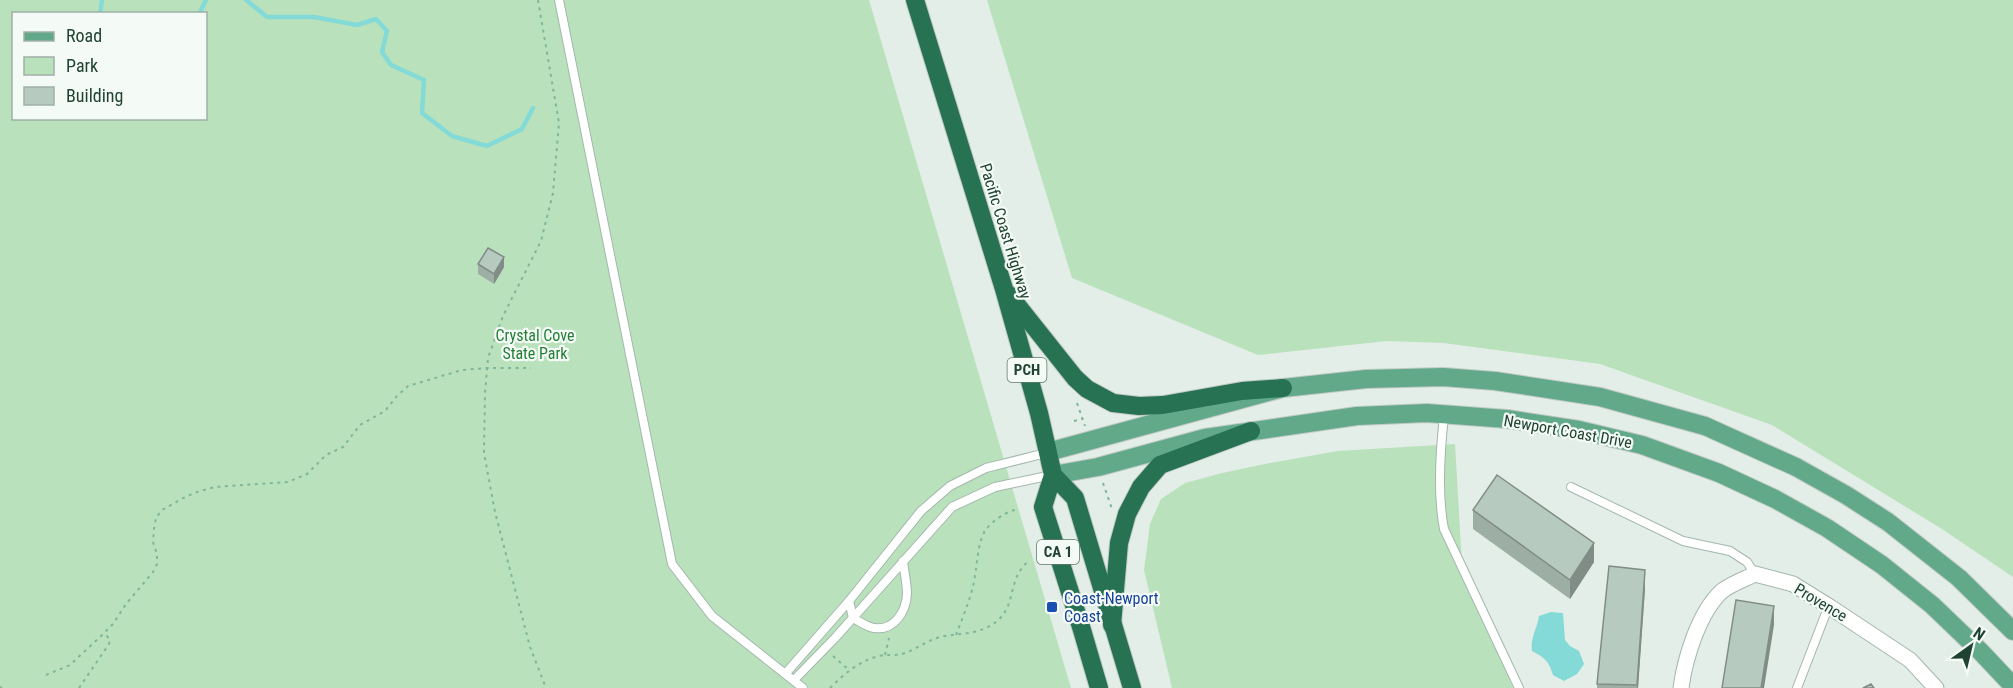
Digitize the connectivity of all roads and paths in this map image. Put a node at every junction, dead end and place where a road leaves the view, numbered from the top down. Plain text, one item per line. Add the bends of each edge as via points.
1 (538, 0) edge
2 (559, 0) edge
3 (915, 0) edge
4 (1004, 289) junction
5 (487, 368) junction
6 (531, 368) dead end
7 (1283, 388) junction
8 (1078, 398) dead end
9 (1444, 414) junction
10 (1082, 419) junction
11 (1074, 421) dead end
12 (1086, 428) dead end
13 (1251, 431) junction
14 (1048, 452) junction
15 (1053, 475) junction
16 (1102, 481) dead end
17 (1571, 487) dead end
18 (1113, 509) dead end
19 (1015, 510) dead end
20 (1030, 560) dead end
21 (903, 561) junction
22 (1755, 574) junction
23 (849, 601) junction
24 (1830, 607) junction
25 (853, 618) junction
26 (1112, 625) junction
27 (888, 627) junction
28 (2013, 631) edge
29 (104, 632) junction
30 (956, 635) junction
31 (825, 648) junction
32 (885, 655) junction
33 (849, 670) junction
34 (786, 673) junction
35 (46, 675) dead end
36 (794, 680) junction
37 (2013, 687) edge
38 (79, 688) edge
39 (546, 688) edge
40 (803, 688) edge
41 (830, 688) edge
42 (1099, 688) edge
43 (1132, 688) edge
44 (1519, 688) edge
45 (1681, 688) edge
46 (1797, 688) edge
47 (1936, 688) edge

1 - 5 path via 559,123 553,193 541,241 503,315
2 - 34 lane via 672,564 712,616
3 - 4 highway, Pacific Coast Highway / PCH
4 - 7 highway via 1075,378 1113,404 1163,405
4 - 14 highway, Pacific Coast Highway / PCH
5 - 6 path
5 - 29 path via 462,370 408,386 385,411 360,425 342,447 299,478 215,487 187,495 162,510 154,529 157,564
5 - 39 path via 484,453 530,647
7 - 14 main road
7 - 28 main road via 1366,379 1443,377 1495,381 1600,396 1705,426 1796,467 1888,522 1959,578
8 - 10 path
9 - 13 main road, Newport Coast Drive via 1357,416
9 - 37 main road, Newport Coast Drive via 1528,422 1642,445 1719,473 1775,499 1827,528 1907,585
9 - 44 lane via 1444,529
10 - 11 path
10 - 12 path
13 - 15 main road, Newport Coast Drive via 1205,438
13 - 26 highway via 1160,465 1140,487 1119,543
14 - 15 highway, Pacific Coast Highway / CA 1
14 - 23 lane via 986,468 950,486 921,511
15 - 21 lane via 995,487 952,507
15 - 26 highway, CA 1 via 1075,498
15 - 42 highway, Pacific Coast Highway / CA 1 via 1043,507
16 - 18 path
17 - 22 lane via 1683,542 1730,551 1747,562
19 - 30 path via 997,520 982,538 972,589
20 - 30 path via 1020,567 1004,616 991,626
21 - 25 lane
21 - 27 lane via 905,607
22 - 24 street, Provence via 1793,584
22 - 45 street via 1722,591 1698,624
23 - 25 lane
23 - 34 lane
24 - 46 lane
24 - 47 street, Provence via 1910,660
25 - 27 lane via 872,628
25 - 31 lane
26 - 43 highway, CA 1
27 - 32 path
29 - 35 path via 70,665
29 - 38 path via 109,644
30 - 32 path via 927,641 902,654
31 - 33 path
31 - 36 lane
32 - 33 path
33 - 41 path
34 - 36 lane
36 - 40 lane

